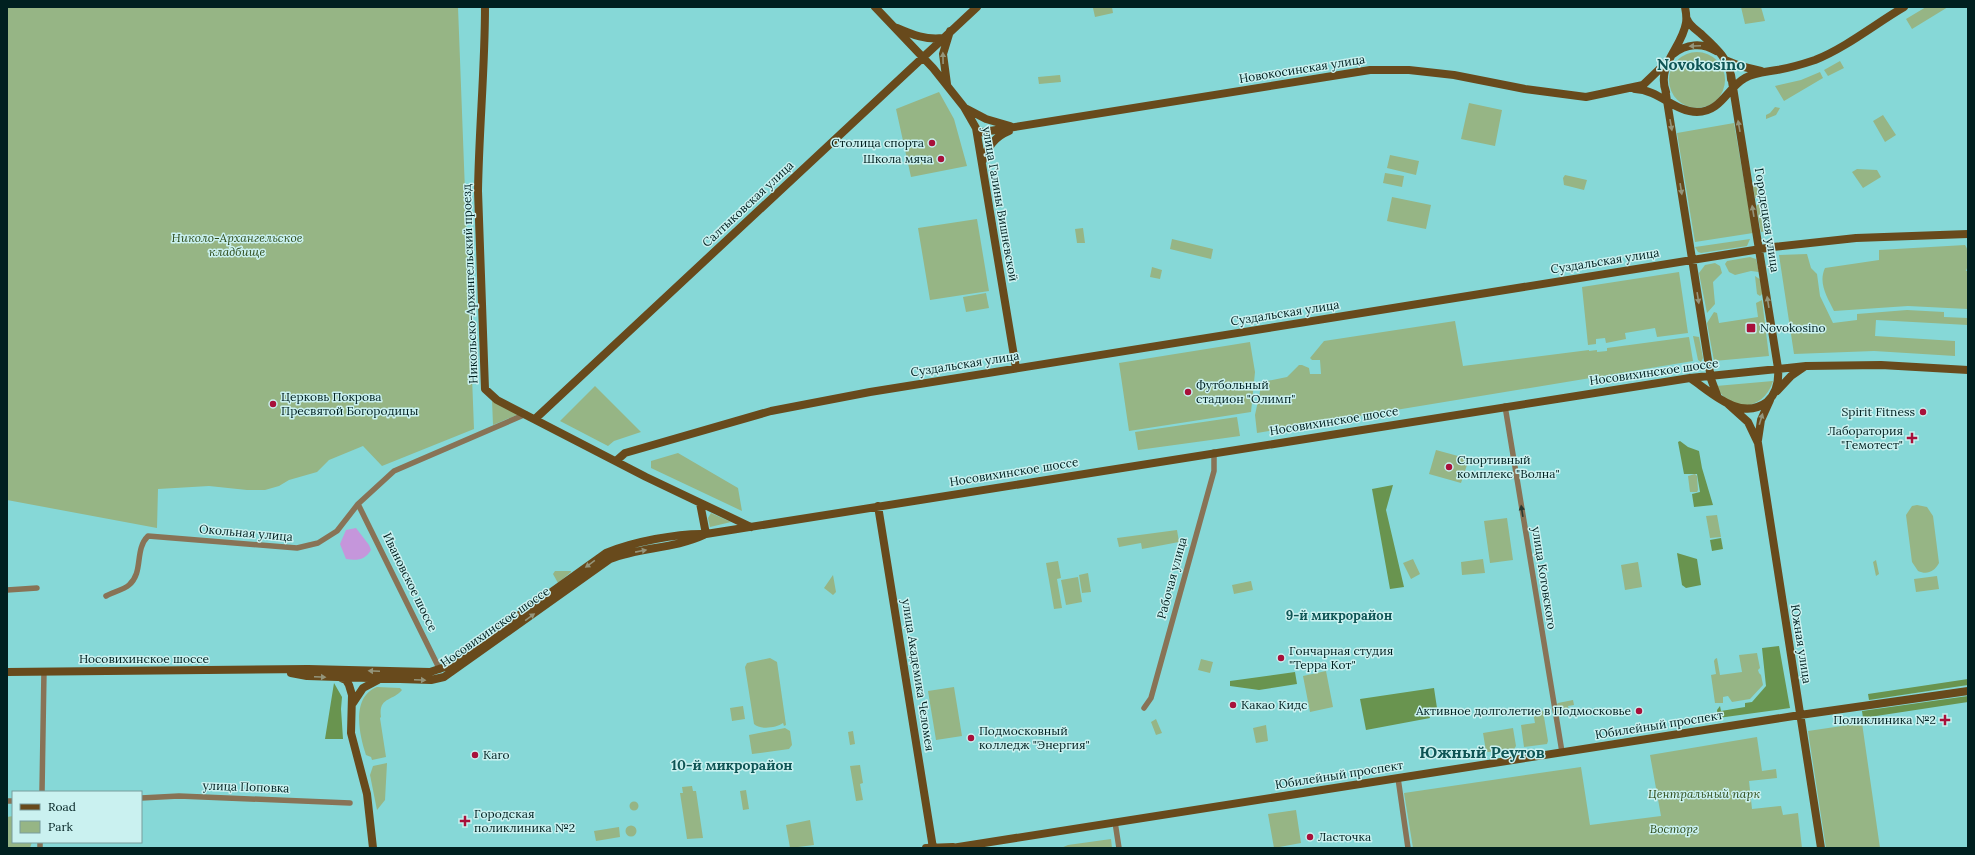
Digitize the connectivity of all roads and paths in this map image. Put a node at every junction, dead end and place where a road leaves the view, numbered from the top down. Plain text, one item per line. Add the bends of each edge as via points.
1 (485, 7) edge
2 (875, 7) edge
3 (977, 7) edge
4 (1685, 7) edge
5 (1904, 7) edge
6 (1687, 19) junction
7 (894, 27) junction
8 (951, 30) junction
9 (943, 38) junction
10 (923, 57) junction
11 (1723, 58) junction
12 (1669, 60) junction
13 (1770, 71) junction
14 (1731, 75) junction
15 (948, 86) junction
16 (1665, 88) junction
17 (1732, 88) junction
18 (1631, 89) junction
19 (1666, 99) junction
20 (1723, 100) junction
21 (1678, 106) junction
22 (964, 107) junction
23 (1021, 127) junction
24 (977, 133) junction
25 (982, 163) junction
26 (1968, 234) edge
27 (1759, 249) junction
28 (1692, 259) junction
29 (1806, 366) junction
30 (1016, 368) junction
31 (1778, 368) junction
32 (1968, 370) edge
33 (1710, 375) junction
34 (1690, 378) junction
35 (1773, 396) junction
36 (1719, 397) junction
37 (1728, 404) junction
38 (1505, 406) junction
39 (526, 414) junction
40 (535, 419) junction
41 (1758, 443) junction
42 (1214, 452) junction
43 (616, 461) junction
44 (700, 503) junction
45 (358, 504) junction
46 (878, 506) junction
47 (716, 510) junction
48 (704, 516) junction
49 (751, 527) junction
50 (706, 534) junction
51 (37, 588) dead end
52 (7, 590) edge
53 (106, 596) dead end
54 (282, 670) junction
55 (440, 670) junction
56 (44, 671) junction
57 (7, 672) edge
58 (340, 677) junction
59 (381, 678) junction
60 (1968, 691) edge
61 (352, 703) junction
62 (1144, 708) dead end
63 (1800, 715) junction
64 (1562, 752) junction
65 (1398, 778) junction
66 (42, 791) edge
67 (142, 798) edge
68 (350, 803) dead end
69 (1115, 822) junction
70 (372, 848) edge
71 (931, 848) edge
72 (952, 848) edge
73 (1119, 848) edge
74 (1408, 848) edge
75 (1821, 848) edge

1 - 39 street, Никольско-Архангельский проезд via 486,49 478,191 485,389 497,400
2 - 7 street, улица Галины Вишневской
3 - 8 street, Салтыковская улица
4 - 6 street
5 - 13 street via 1828,54 1801,64
6 - 11 street
6 - 12 street via 1685,29
7 - 9 street via 926,38
7 - 10 street, улица Галины Вишневской
8 - 9 street, Салтыковская улица
15 -> 8 street via 942,60
9 - 10 street, Салтыковская улица
10 - 15 street, улица Галины Вишневской
10 - 40 street, Салтыковская улица
11 -> 12 street via 1707,46 1693,45 1682,48
11 - 13 street via 1747,68
11 - 14 street
12 - 16 street via 1663,76
12 - 18 street via 1648,82
13 - 17 street via 1745,77
14 - 17 street, Городецкая улица
14 - 20 street via 1728,91
15 - 22 street, улица Галины Вишневской
16 - 19 street
16 - 21 street via 1669,97
17 - 20 street
27 -> 17 street, Городецкая улица
18 - 19 street via 1644,89
18 - 23 street, Новокосинская улица via 1586,97 1525,89 1454,75 1409,70 1370,70
19 - 21 street
19 -> 28 street
20 - 21 street via 1703,112 1690,111
22 - 23 street via 994,123
22 - 24 street, улица Галины Вишневской
23 - 24 street, Новокосинская улица
23 - 25 street via 997,136 988,147
24 - 25 street, улица Галины Вишневской
25 - 30 street, улица Галины Вишневской
26 - 27 street, Суздальская улица via 1837,239
27 - 28 street, Суздальская улица
31 -> 27 street, Городецкая улица
28 - 30 street, Суздальская улица
28 -> 33 street
29 - 31 street, Носовихинское шоссе
29 - 32 street, Носовихинское шоссе via 1881,365
29 - 35 street via 1791,376
30 - 43 street, Суздальская улица via 792,406 626,453
31 - 33 street, Носовихинское шоссе
31 - 35 street, Городецкая улица via 1779,380
33 - 34 street, Носовихинское шоссе
33 - 36 street
34 - 36 street, Южная улица
34 - 38 street, Носовихинское шоссе
35 - 37 street via 1764,404 1752,409
41 -> 35 street, Южная улица via 1761,420
36 - 37 street, Южная улица
37 - 41 street, Южная улица via 1744,416
38 - 42 street, Носовихинское шоссе
64 -> 38 street, улица Котовского
39 - 40 street, Никольско-Архангельский проезд
39 - 45 street, Окольная улица via 394,471
40 - 43 street, Никольско-Архангельский проезд
41 - 63 street, Южная улица
42 - 46 street, Носовихинское шоссе
42 - 62 street, Рабочая улица via 1214,471 1151,698
43 - 44 street, Никольско-Архангельский проезд
44 - 47 street, Никольско-Архангельский проезд
44 - 48 street
45 - 53 street, Окольная улица via 337,531 318,543 297,548 148,536 141,542 136,576 128,585
45 - 55 street, Ивановское шоссе
46 - 49 street, Носовихинское шоссе
46 - 71 street, улица Академика Челомея
47 - 48 street via 710,510
47 - 49 street, Никольско-Архангельский проезд
48 - 50 street
49 - 50 street, Носовихинское шоссе
50 -> 55 street, Носовихинское шоссе via 692,533 620,547 606,553
59 -> 50 street, Носовихинское шоссе via 431,680 444,677 610,560 623,554 691,541
51 - 52 street
55 -> 54 street, Носовихинское шоссе
54 - 56 street, Носовихинское шоссе
54 -> 58 street, Носовихинское шоссе via 307,676
56 - 57 street, Носовихинское шоссе
56 - 66 street
58 - 59 street, Носовихинское шоссе
58 - 61 street via 350,685
59 - 61 street via 363,688
60 - 63 street, Юбилейный проспект
61 - 70 street via 351,733 368,804
63 - 64 street, Юбилейный проспект
63 - 75 street, Южная улица
64 - 65 street, Юбилейный проспект
65 - 69 street, Юбилейный проспект
65 - 74 street
67 - 68 street, улица Поповка via 179,796
69 - 72 street, Юбилейный проспект
69 - 73 street
71 - 72 street, Юбилейный проспект

